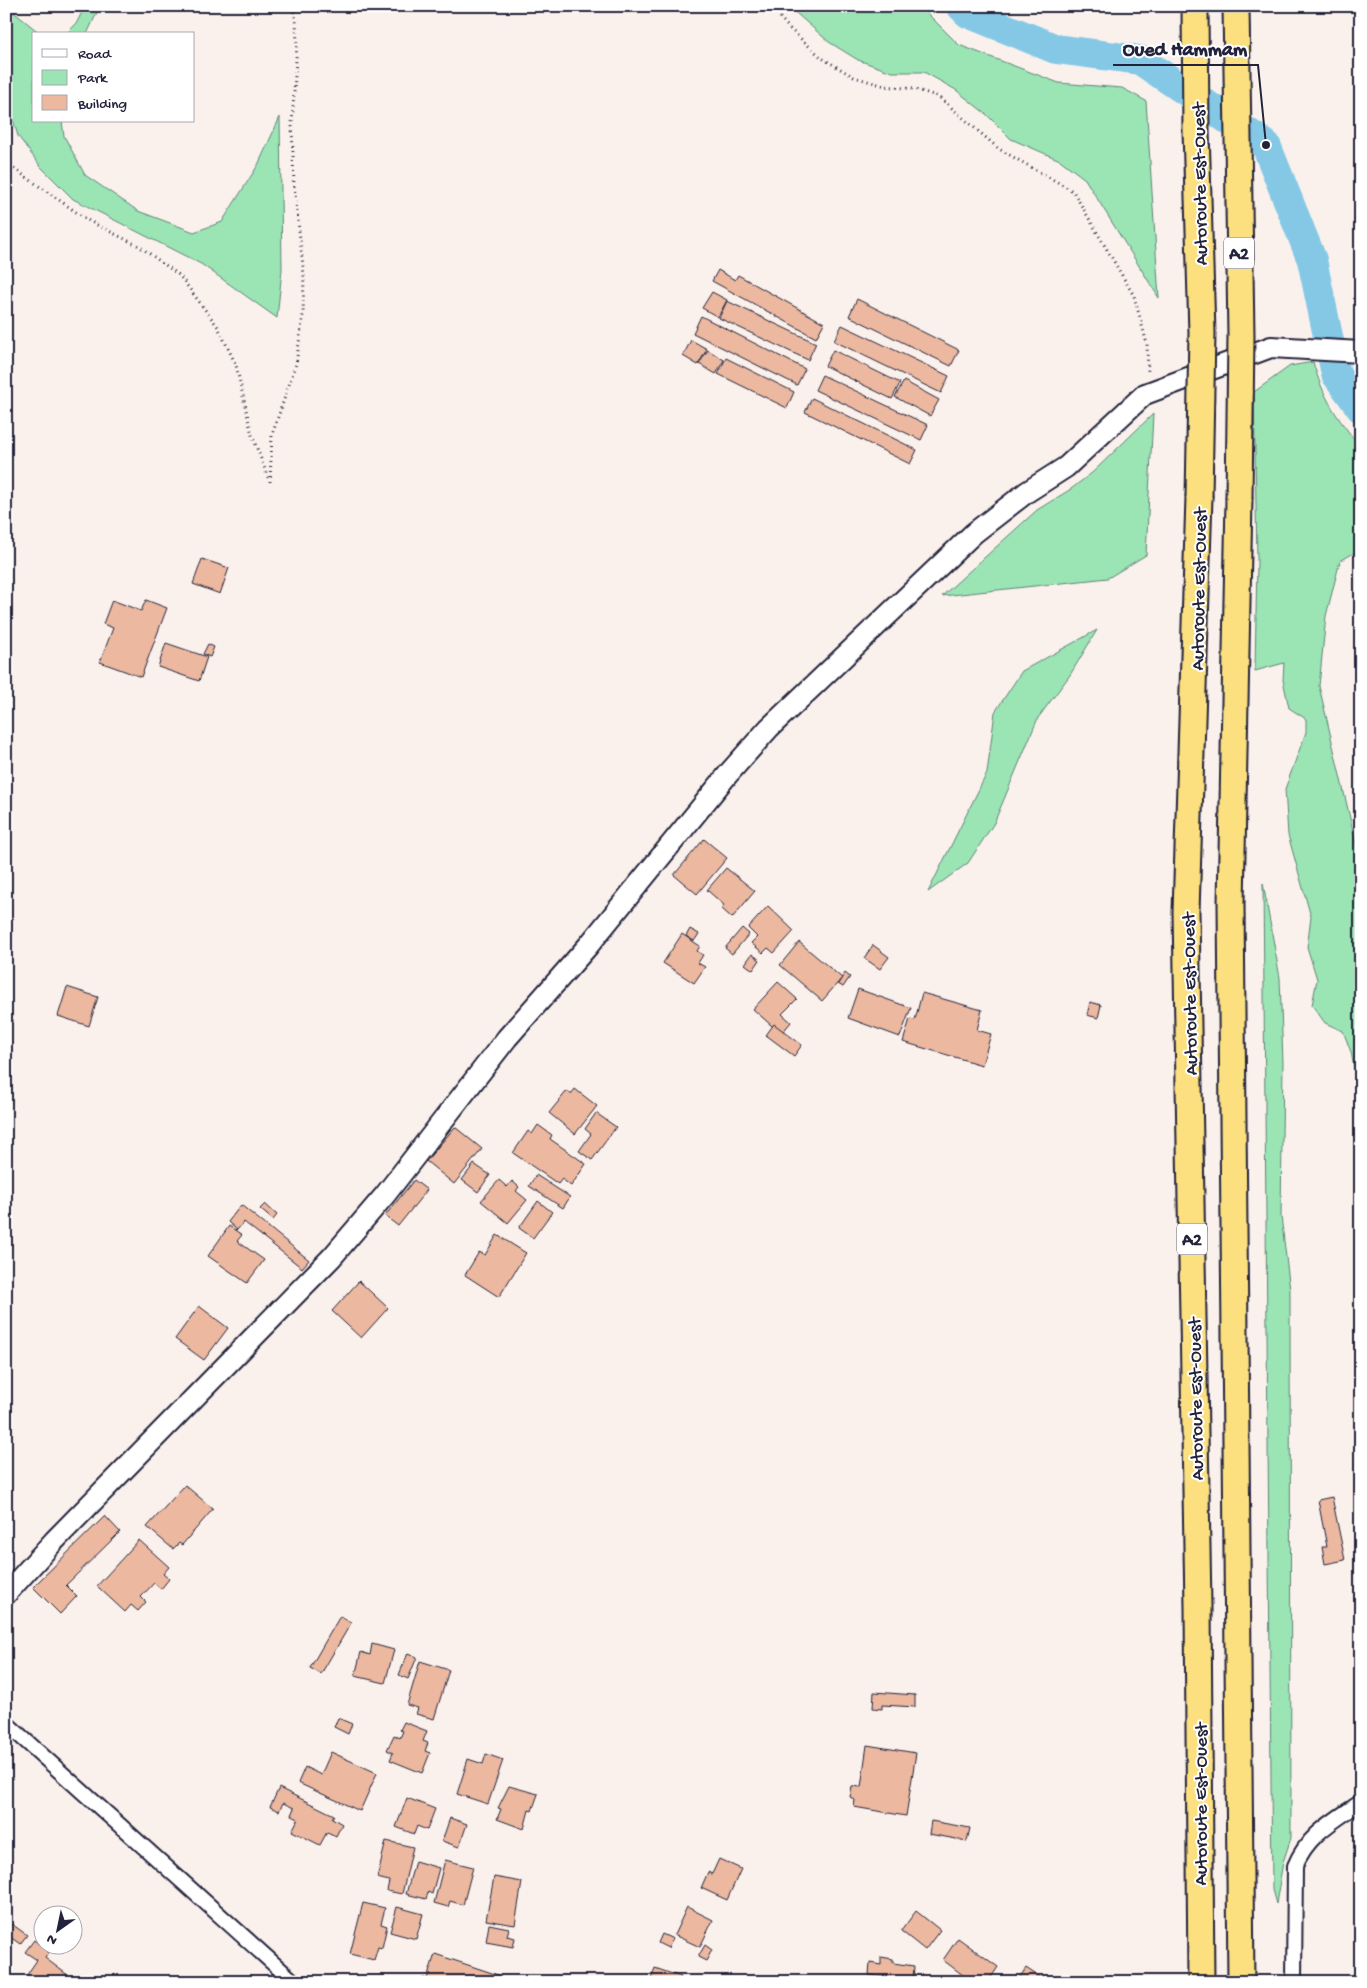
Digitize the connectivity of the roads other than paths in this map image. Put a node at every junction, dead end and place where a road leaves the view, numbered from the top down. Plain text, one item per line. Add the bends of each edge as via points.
1 (1195, 6) edge
2 (1236, 6) edge
3 (1361, 352) edge
4 (6, 1594) edge
5 (6, 1723) edge
6 (1361, 1802) edge
7 (294, 1982) edge
8 (1201, 1982) edge
9 (1241, 1982) edge
10 (1294, 1982) edge

1 - 8 highway, Autoroute Est-Ouest / A2, bridge via 1202,333 1186,912
2 - 9 highway, Autoroute Est-Ouest / A2, bridge via 1241,336 1231,904
3 - 4 street via 1271,347 1145,394 1066,468 1027,492 974,533 769,728 507,1038 385,1195 332,1257 67,1527
5 - 7 street
6 - 10 street via 1314,1835 1302,1849 1295,1866

